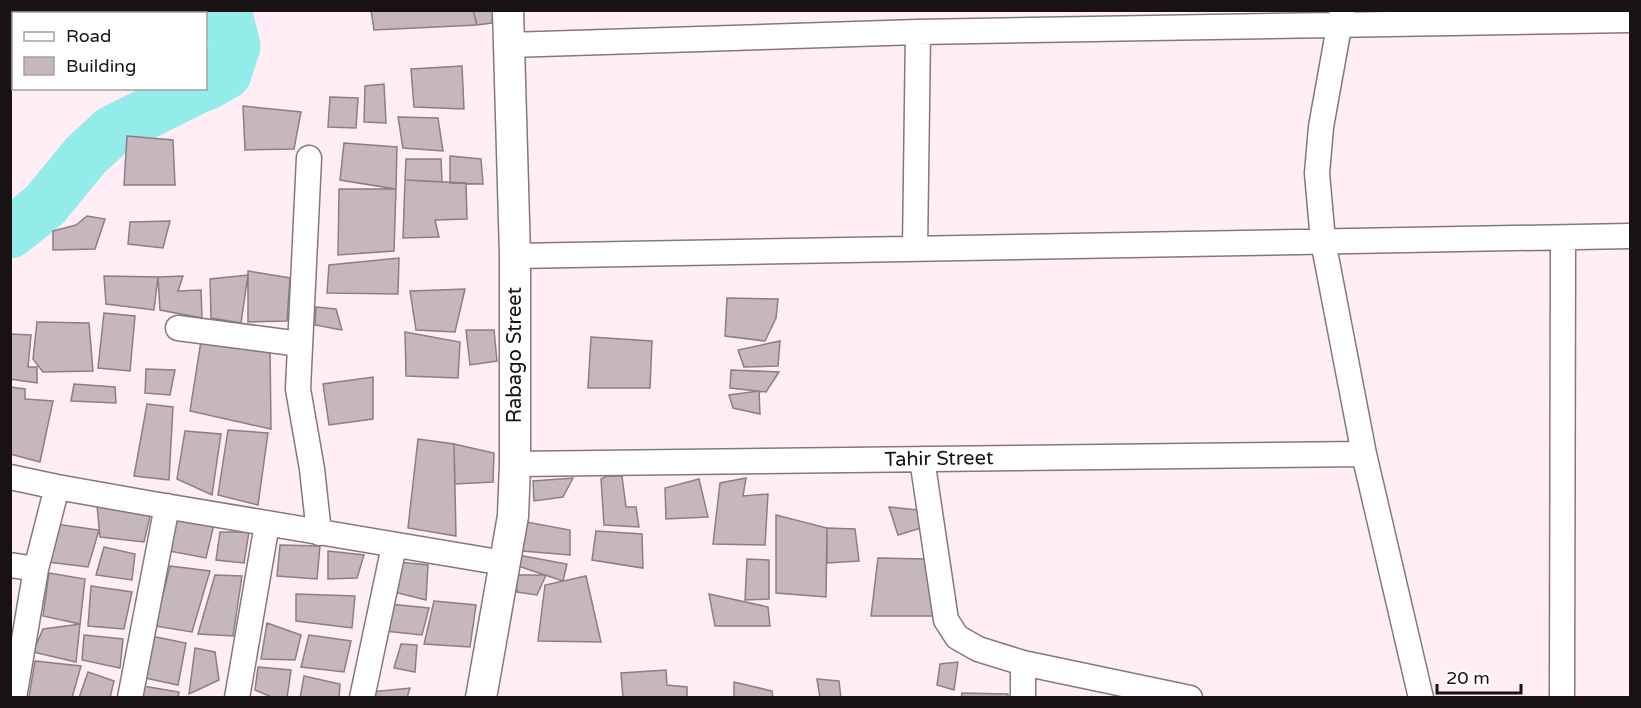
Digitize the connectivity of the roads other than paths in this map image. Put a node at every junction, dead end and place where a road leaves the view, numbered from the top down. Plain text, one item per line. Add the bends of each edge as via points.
1 (508, 10) edge
2 (1341, 17) edge
3 (1630, 20) edge
4 (918, 32) junction
5 (509, 45) junction
6 (309, 158) dead end
7 (1630, 236) edge
8 (1563, 238) junction
9 (1323, 241) junction
10 (915, 249) junction
11 (515, 256) junction
12 (178, 328) dead end
13 (300, 344) junction
14 (1364, 454) junction
15 (922, 459) junction
16 (515, 464) junction
17 (10, 477) edge
18 (57, 487) junction
19 (166, 506) junction
20 (267, 524) junction
21 (319, 533) junction
22 (393, 546) junction
23 (504, 563) junction
24 (10, 565) edge
25 (36, 569) junction
26 (15, 662) edge
27 (1023, 663) junction
28 (14, 698) edge
29 (130, 698) edge
30 (237, 698) edge
31 (362, 698) edge
32 (481, 698) edge
33 (1023, 698) edge
34 (1190, 698) edge
35 (1421, 698) edge
36 (1562, 698) edge

1 - 5 street, Rabago Street
2 - 3 street
2 - 4 street
2 - 9 street via 1321,127 1317,173
4 - 5 street
4 - 10 street
5 - 11 street, Rabago Street
6 - 13 street
7 - 8 street
8 - 9 street
8 - 36 street
9 - 10 street
9 - 14 street
10 - 11 street
11 - 16 street, Rabago Street
12 - 13 street
13 - 21 street via 298,389
14 - 15 street, Tahir Street
14 - 35 street
15 - 16 street, Tahir Street
15 - 27 street via 946,621 957,637 978,649
16 - 23 street, Rabago Street via 513,516
17 - 18 street
18 - 19 street
18 - 25 street
19 - 20 street
19 - 29 street
20 - 21 street
20 - 30 street
21 - 22 street
22 - 23 street
22 - 31 street
23 - 32 street, Rabago Street
24 - 25 street
25 - 26 street
26 - 28 street
27 - 33 street
27 - 34 street

